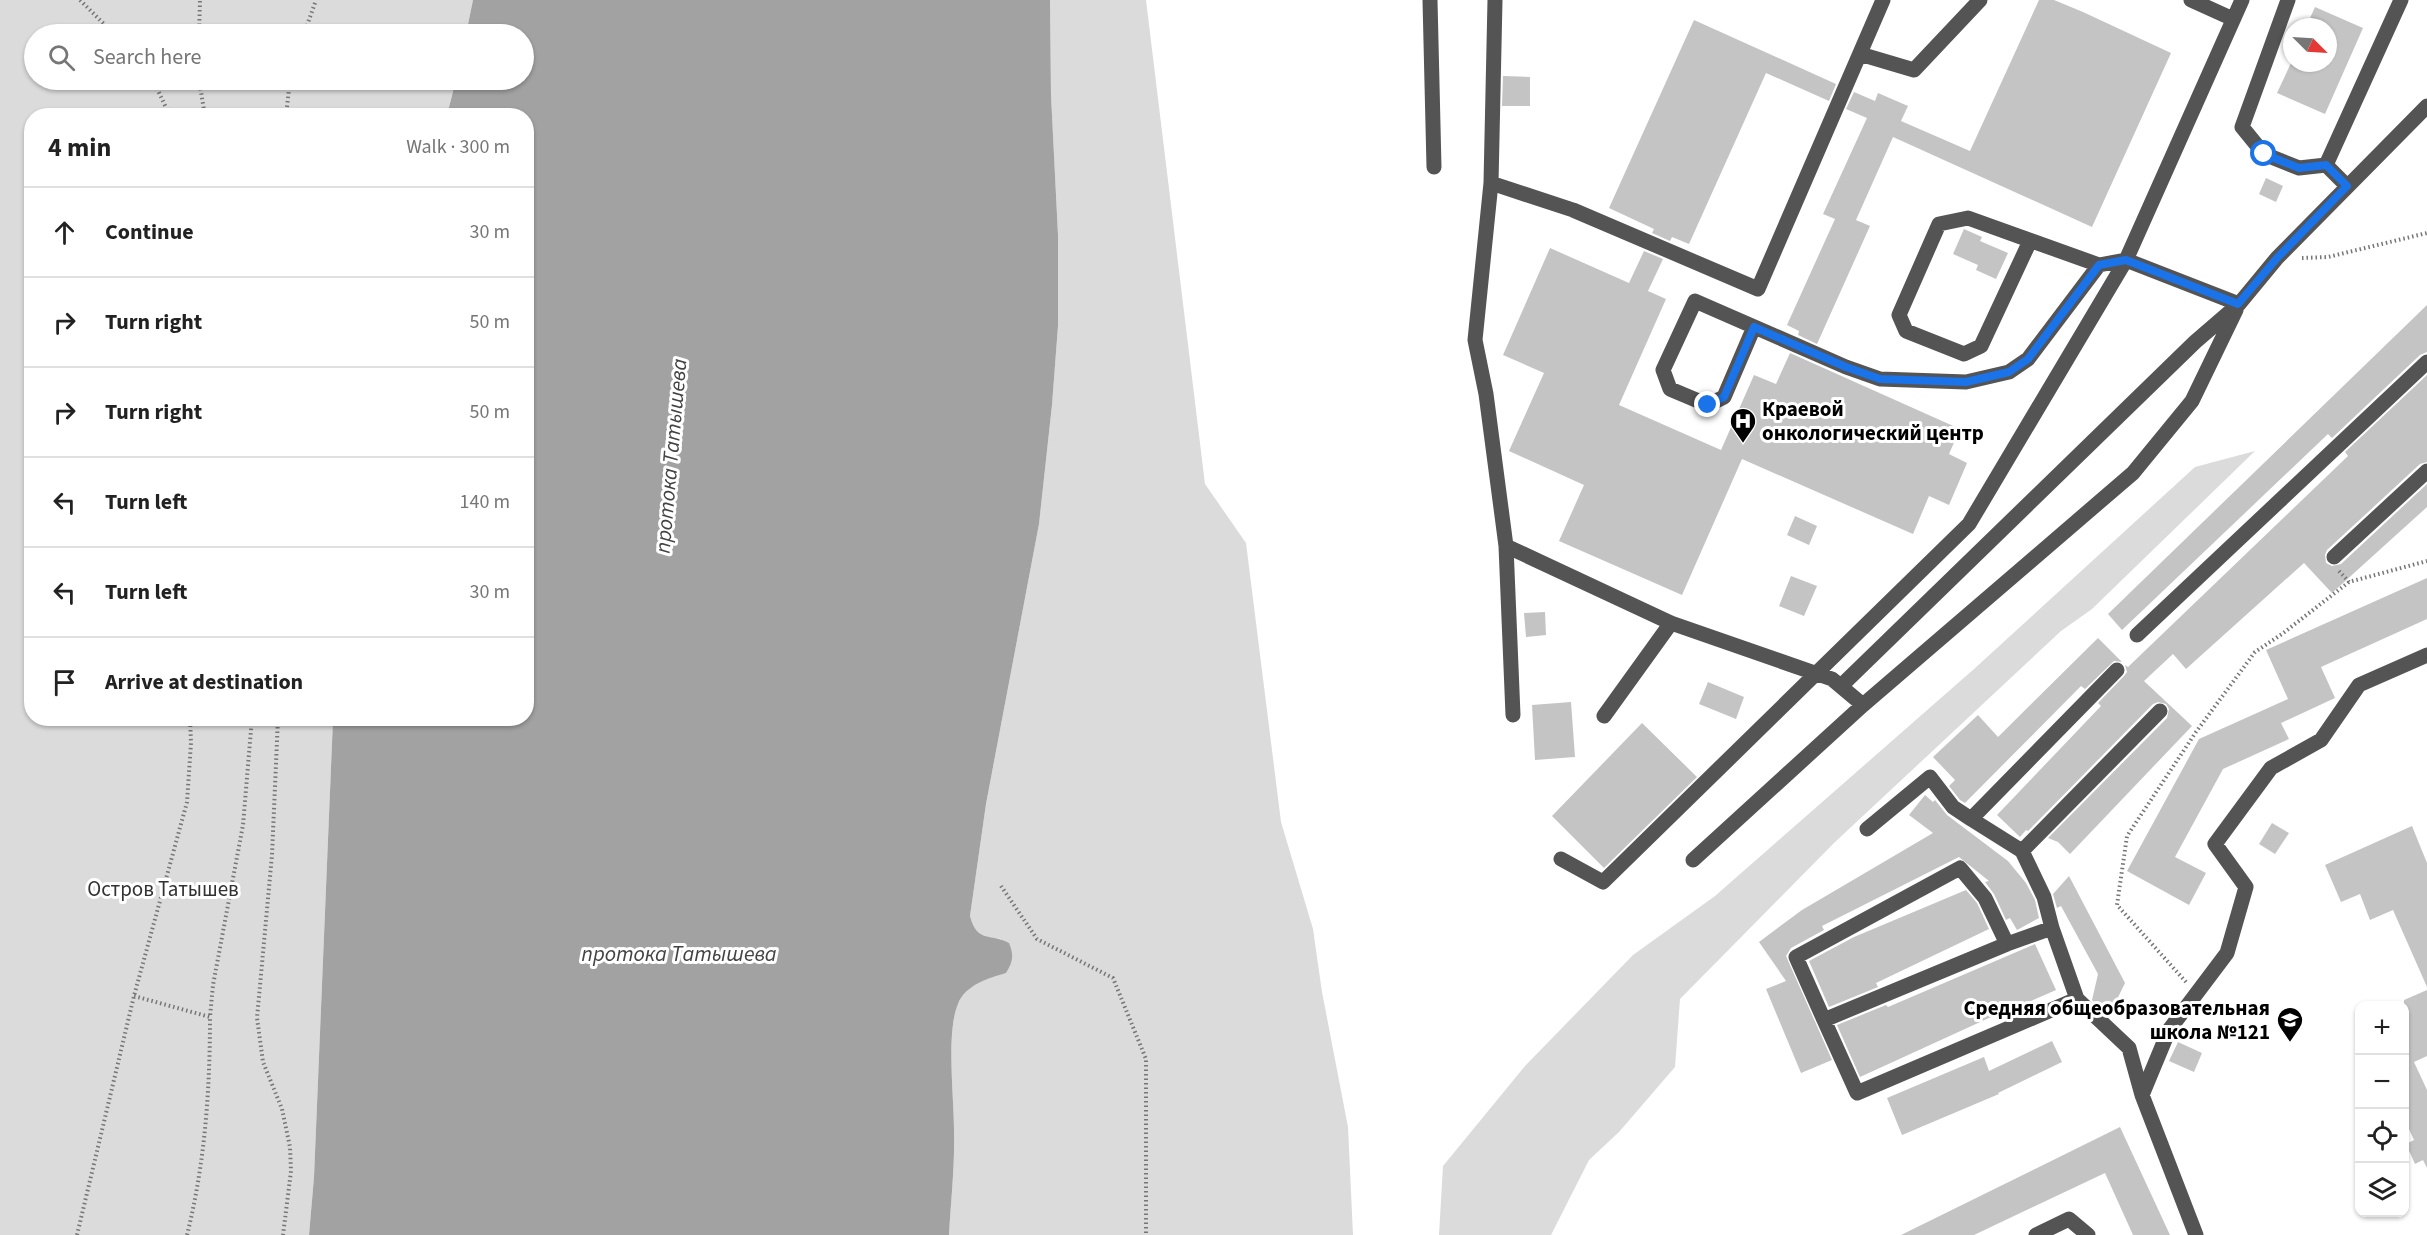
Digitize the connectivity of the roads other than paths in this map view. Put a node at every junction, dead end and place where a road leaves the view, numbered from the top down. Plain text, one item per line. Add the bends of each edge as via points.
1 (1430, 0) edge
2 (1495, 0) edge
3 (1883, 0) edge
4 (1980, 0) edge
5 (2191, 0) edge
6 (2242, 0) edge
7 (2288, 0) edge
8 (2397, 1) edge
9 (2233, 19) junction
10 (1860, 54) junction
11 (2427, 106) edge
12 (2326, 165) junction
13 (1434, 167) dead end
14 (1491, 183) junction
15 (2347, 186) junction
16 (2030, 241) junction
17 (2126, 260) junction
18 (2099, 265) junction
19 (2238, 304) junction
20 (1754, 327) junction
21 (2427, 362) edge
22 (2427, 471) edge
23 (1506, 546) junction
24 (2334, 557) road end
25 (1671, 623) junction
26 (2137, 635) dead end
27 (2427, 655) edge
28 (2117, 670) dead end
29 (1815, 673) junction
30 (1840, 686) junction
31 (1863, 705) junction
32 (2160, 711) dead end
33 (1513, 715) dead end
34 (1604, 716) dead end
35 (1971, 819) junction
36 (1867, 829) dead end
37 (2022, 851) junction
38 (1561, 859) dead end
39 (1693, 860) dead end
40 (2052, 928) junction
41 (2007, 944) junction
42 (2077, 999) junction
43 (1824, 1020) junction
44 (2142, 1095) junction
45 (2194, 1234) edge
46 (2036, 1235) edge
47 (2088, 1235) edge

1 - 13 street
2 - 14 street
3 - 10 street
4 - 10 street via 1914,70
5 - 9 street
6 - 9 street
7 - 12 street via 2242,128 2264,154 2299,168
8 - 12 street
9 - 17 street
10 - 14 street via 1758,289 1573,210
11 - 15 street
12 - 15 street
14 - 23 street via 1475,340
15 - 19 street
16 - 16 street via 1968,218 1939,224 1899,315 1906,331 1964,354 1981,346
16 - 18 street
17 - 18 street
17 - 19 street
17 - 29 street via 1969,524
18 - 20 street via 2028,359 2009,372 1974,381 1880,379
19 - 30 street via 2194,342
19 - 31 street via 2192,401 2133,473
20 - 20 street via 1695,301 1663,370 1670,388 1708,405 1724,397
21 - 26 street
22 - 24 street
23 - 25 street
23 - 33 street
25 - 29 street
25 - 34 street
27 - 44 street via 2359,685 2321,740 2271,768 2215,844 2246,887 2227,953 2169,1030
28 - 35 street
29 - 30 street
29 - 38 street via 1603,882
30 - 31 street
31 - 39 street
32 - 37 street
35 - 36 street via 1953,807 1930,777
35 - 37 street
37 - 40 street via 2044,897
40 - 41 street
40 - 42 street
41 - 43 street
41 - 43 street via 1985,898 1960,868 1796,957
42 - 43 street via 1857,1093
42 - 44 street via 2129,1048
44 - 45 street
46 - 47 street via 2069,1219

